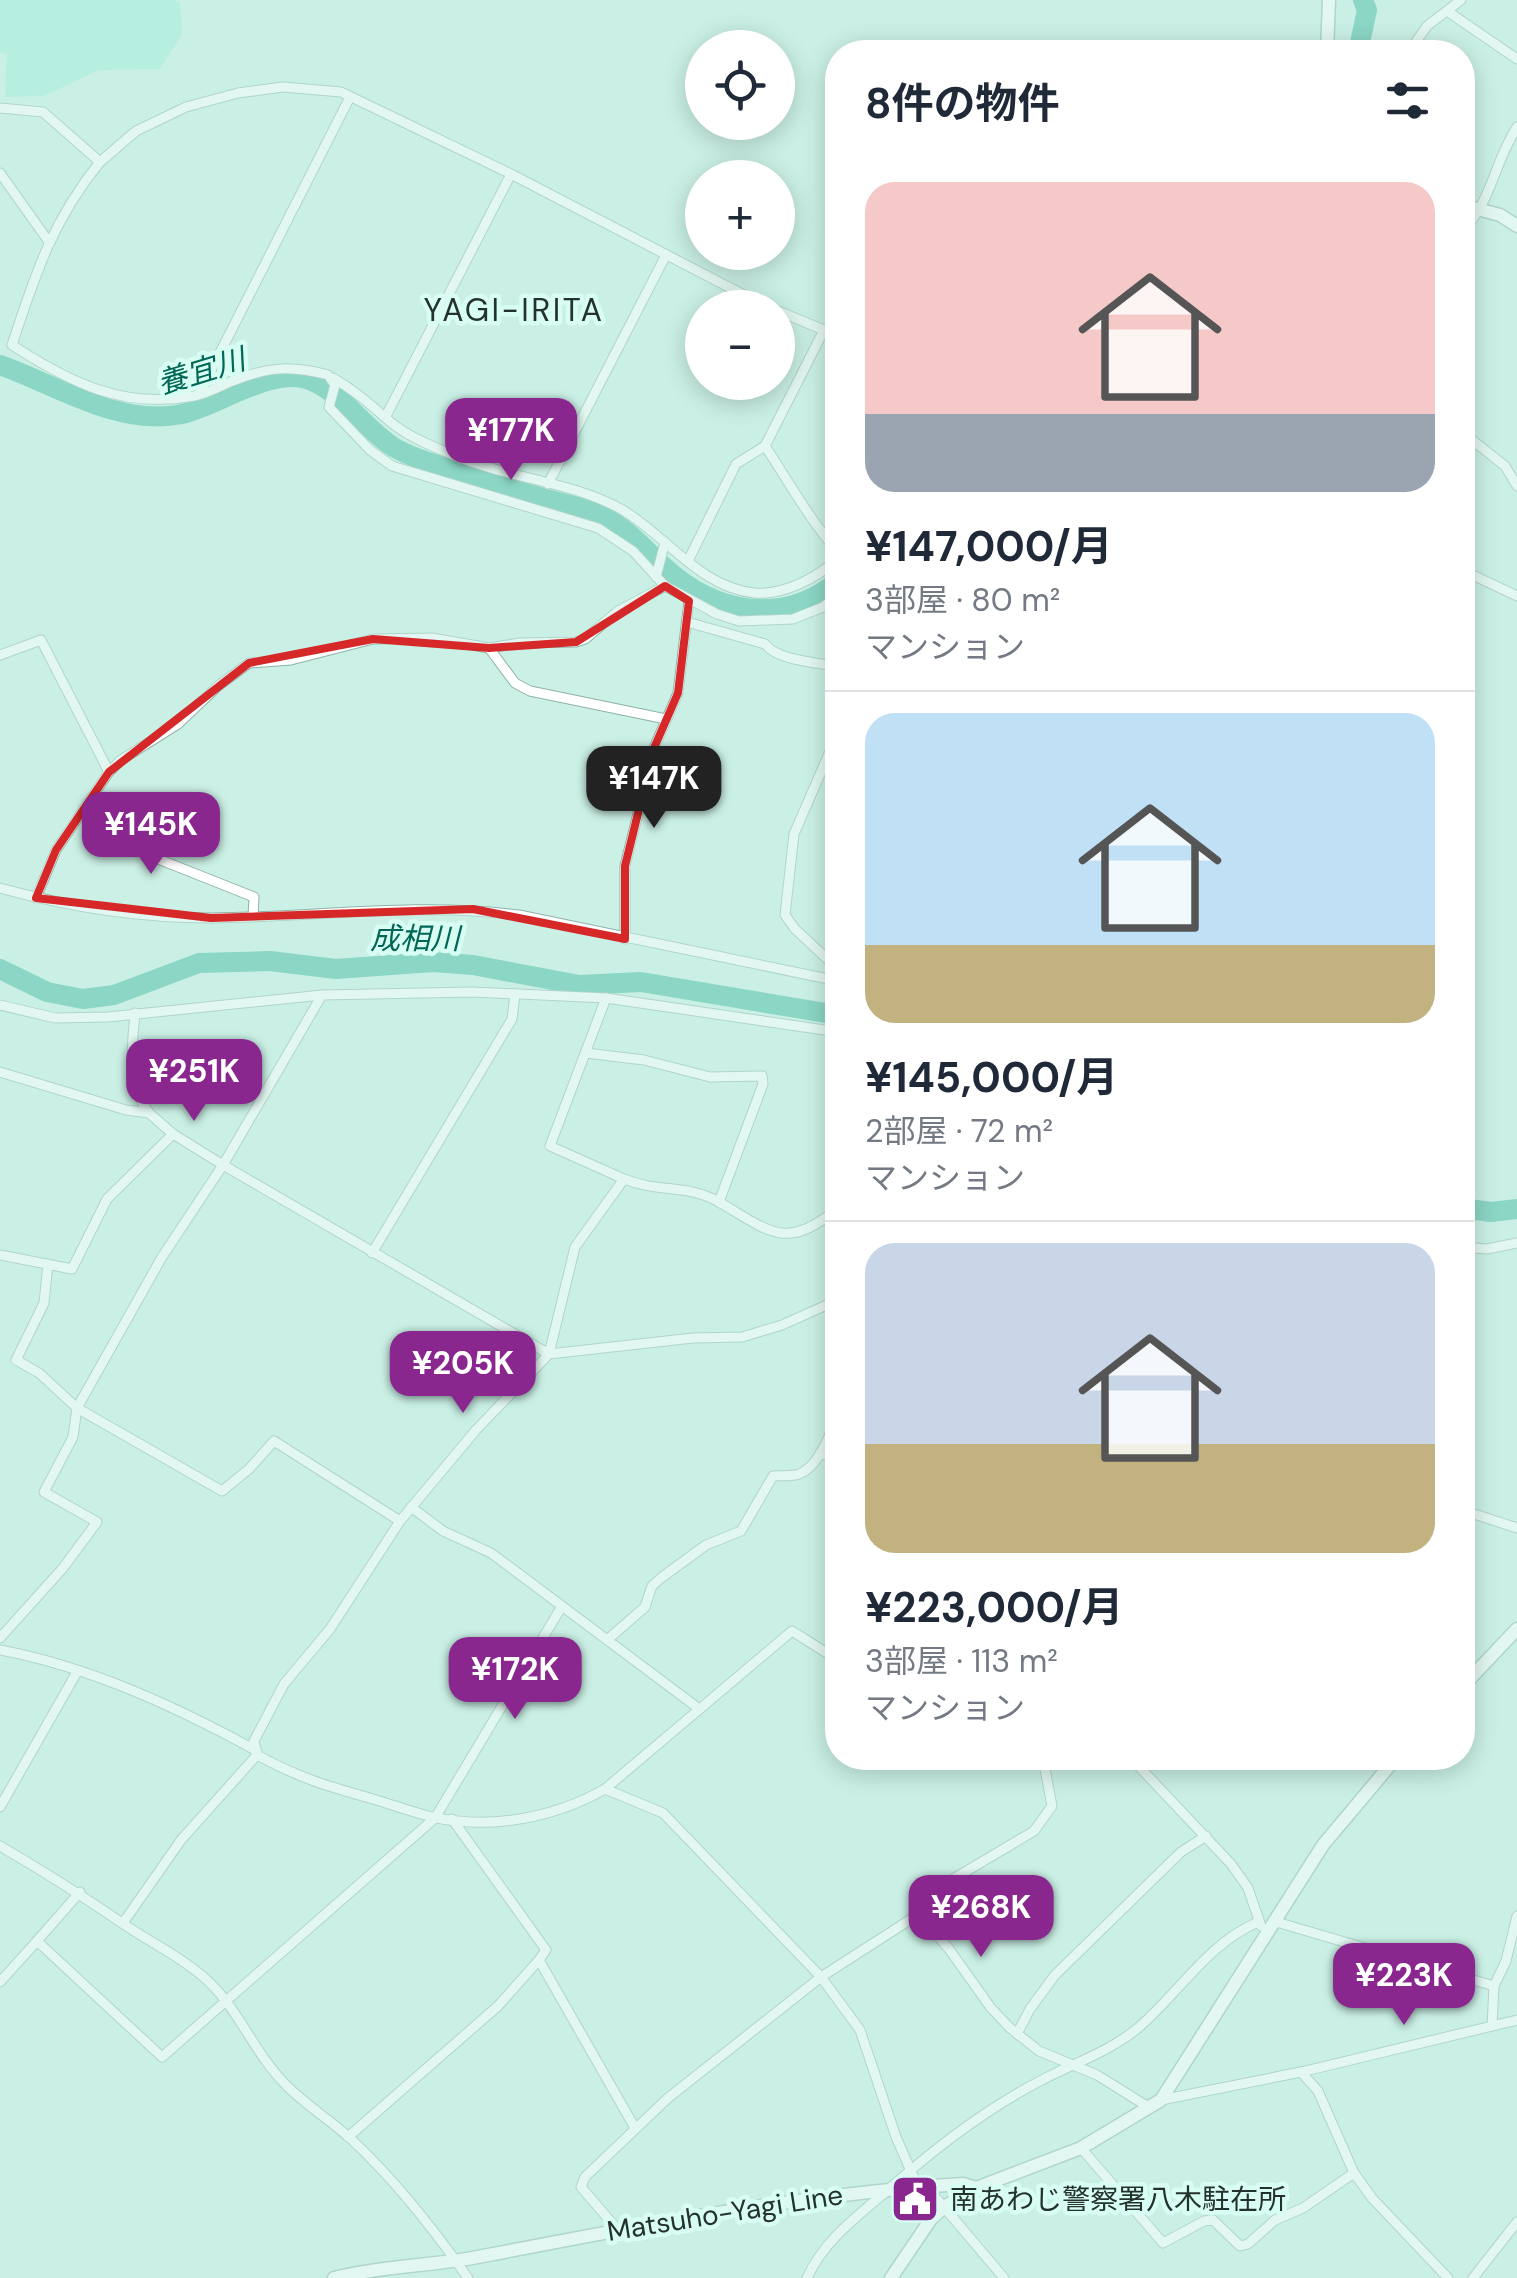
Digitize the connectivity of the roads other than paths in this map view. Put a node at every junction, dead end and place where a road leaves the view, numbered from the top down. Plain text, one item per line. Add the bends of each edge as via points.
1 (1329, 0) edge
2 (1461, 0) edge
3 (1446, 11) junction
4 (1327, 40) edge
5 (1418, 40) edge
6 (1517, 59) edge
7 (350, 97) junction
8 (0, 108) edge
9 (1517, 127) edge
10 (100, 162) junction
11 (0, 173) edge
12 (511, 174) junction
13 (1475, 210) edge
14 (1482, 212) junction
15 (1475, 219) edge
16 (1517, 226) edge
17 (48, 242) junction
18 (666, 255) junction
19 (734, 290) edge
20 (795, 318) edge
21 (0, 344) edge
22 (12, 345) junction
23 (328, 375) junction
24 (795, 387) edge
25 (198, 394) junction
26 (788, 400) edge
27 (386, 416) junction
28 (1475, 442) edge
29 (765, 446) junction
30 (548, 484) junction
31 (1517, 486) edge
32 (825, 540) edge
33 (665, 542) junction
34 (688, 561) junction
35 (825, 567) edge
36 (656, 574) junction
37 (1475, 576) edge
38 (664, 586) junction
39 (1517, 596) edge
40 (689, 601) junction
41 (825, 606) edge
42 (686, 622) junction
43 (489, 648) junction
44 (0, 655) edge
45 (825, 664) edge
46 (666, 718) junction
47 (825, 764) edge
48 (109, 772) junction
49 (83, 812) junction
50 (0, 888) edge
51 (36, 898) junction
52 (253, 917) junction
53 (625, 939) junction
54 (825, 956) edge
55 (825, 978) edge
56 (322, 994) junction
57 (515, 994) junction
58 (606, 998) junction
59 (0, 1005) edge
60 (135, 1013) junction
61 (825, 1030) edge
62 (586, 1053) junction
63 (0, 1072) edge
64 (148, 1113) junction
65 (173, 1134) junction
66 (223, 1165) junction
67 (624, 1179) junction
68 (720, 1202) junction
69 (825, 1218) edge
70 (1517, 1243) edge
71 (1475, 1248) edge
72 (372, 1253) junction
73 (0, 1255) edge
74 (48, 1264) junction
75 (825, 1306) edge
76 (549, 1354) junction
77 (77, 1408) junction
78 (825, 1443) edge
79 (820, 1453) junction
80 (825, 1455) edge
81 (411, 1508) junction
82 (1475, 1514) edge
83 (400, 1521) junction
84 (1517, 1528) edge
85 (562, 1606) junction
86 (1517, 1629) edge
87 (0, 1638) edge
88 (608, 1640) junction
89 (0, 1650) edge
90 (825, 1652) edge
91 (77, 1672) junction
92 (1475, 1673) edge
93 (698, 1708) junction
94 (257, 1753) junction
95 (1046, 1770) edge
96 (1143, 1770) edge
97 (1386, 1770) edge
98 (605, 1789) junction
99 (0, 1807) edge
100 (435, 1818) junction
101 (452, 1820) junction
102 (1206, 1836) junction
103 (0, 1846) edge
104 (80, 1892) junction
105 (919, 1914) junction
106 (1517, 1916) edge
107 (122, 1923) junction
108 (1266, 1925) junction
109 (36, 1941) junction
110 (539, 1960) junction
111 (821, 1977) junction
112 (0, 1982) edge
113 (1494, 1986) junction
114 (228, 2003) junction
115 (1517, 2020) edge
116 (1492, 2026) junction
117 (1017, 2034) junction
118 (1073, 2066) junction
119 (1301, 2072) junction
120 (1156, 2104) junction
121 (634, 2128) junction
122 (348, 2137) junction
123 (1082, 2148) junction
124 (910, 2168) junction
125 (1354, 2173) junction
126 (918, 2187) junction
127 (889, 2188) junction
128 (976, 2188) junction
129 (944, 2208) junction
130 (1517, 2222) edge
131 (618, 2230) junction
132 (456, 2261) junction
133 (334, 2278) edge
134 (468, 2278) edge
135 (806, 2278) edge
136 (891, 2278) edge
137 (1004, 2278) edge
138 (1448, 2278) edge
139 (1473, 2278) edge

1 - 4 main road
2 - 3 street
3 - 5 street
3 - 6 street
7 - 10 street via 283,87 238,92 160,117
7 - 12 street
7 - 25 street
8 - 10 street via 43,112
9 - 14 street via 1502,150
10 - 17 street
11 - 17 street
12 - 18 street
12 - 27 street
13 - 14 main road
14 - 15 street
14 - 16 main road
17 - 22 street
18 - 19 street
18 - 30 street
20 - 24 street via 824,330
21 - 22 street
22 - 25 street via 107,394 134,400
23 - 25 street via 274,369
23 - 27 street
23 - 36 street via 335,384 329,407 392,466 598,528
26 - 29 street
27 - 30 street via 464,459
28 - 31 street via 1505,466
29 - 32 street
29 - 34 street via 736,464
30 - 33 street via 620,508
33 - 34 street
33 - 36 street
34 - 35 street via 712,578 758,593 796,585
36 - 38 street
37 - 39 street
38 - 40 street
38 - 43 street via 618,610 585,639
40 - 41 street via 739,621 762,622
40 - 42 street
42 - 45 street
42 - 46 street via 678,693
43 - 46 street via 515,683 530,690
43 - 48 street via 432,638 373,639 249,663
44 - 48 street via 41,640
46 - 53 street via 625,866
47 - 54 street via 794,834 785,915
48 - 49 street
49 - 51 street via 46,868
49 - 52 street via 133,848 254,897
50 - 51 street
51 - 52 street via 165,916
52 - 53 street via 473,909
53 - 55 street
56 - 57 street
56 - 60 street
56 - 66 street
57 - 58 street
57 - 72 street via 512,1019
58 - 61 street
58 - 62 street
59 - 60 street via 55,1018
60 - 64 street via 133,1086
62 - 67 street via 550,1146
62 - 68 street via 710,1077 762,1076
63 - 64 street
64 - 65 street
65 - 66 street
65 - 74 street via 108,1200 72,1269
66 - 72 street
66 - 77 street
67 - 68 street via 658,1190 703,1192
67 - 76 street via 575,1247
68 - 69 street via 784,1234
70 - 71 street
72 - 76 street
73 - 74 street
74 - 77 street via 44,1303 16,1360
75 - 76 street via 742,1338
76 - 81 street
77 - 83 street via 222,1491 274,1442
77 - 87 street via 73,1437 44,1492 97,1522
78 - 79 street
79 - 80 street
79 - 88 street via 797,1476 772,1476 740,1531 706,1544 661,1578 645,1607
81 - 83 street
81 - 85 street via 491,1553
82 - 84 street
83 - 94 street via 330,1629 284,1684 254,1741
85 - 88 street
85 - 100 street
86 - 92 main road
88 - 93 street
89 - 91 street
90 - 93 street via 792,1631
91 - 94 street via 168,1706
91 - 99 street
93 - 98 street
94 - 100 street via 302,1779
94 - 107 street
95 - 105 street via 1052,1806 1034,1830 934,1892
96 - 102 street
97 - 108 main road, Matsuho-Yagi Line
98 - 101 street via 576,1806 518,1820
98 - 111 street via 663,1813
100 - 101 street
100 - 114 street
101 - 110 street via 546,1950
102 - 108 street via 1248,1888
102 - 117 street via 1055,1975
103 - 104 street
104 - 107 street
104 - 109 street
105 - 111 street
105 - 117 street
106 - 113 street
107 - 114 street via 180,1958
108 - 113 street
108 - 118 street via 1238,1931 1139,2027
108 - 120 main road, Matsuho-Yagi Line
109 - 112 street
109 - 114 street via 162,2058
110 - 121 street
110 - 122 street via 498,2006
111 - 121 street
111 - 124 street via 860,2030
113 - 116 street
114 - 122 street via 266,2065
115 - 116 street
116 - 119 street
117 - 118 street
118 - 120 street
118 - 124 street via 1007,2099
119 - 120 street
119 - 125 street via 1318,2091
120 - 123 main road, Matsuho-Yagi Line
121 - 131 street via 581,2186
122 - 132 street via 400,2188
123 - 125 street via 1164,2243 1214,2220 1240,2246 1248,2244 1274,2220
123 - 128 main road, Matsuho-Yagi Line
124 - 126 street
124 - 127 street
125 - 138 street
126 - 127 main road, Matsuho-Yagi Line
126 - 128 main road, Matsuho-Yagi Line
126 - 129 street
127 - 131 main road, Matsuho-Yagi Line
127 - 135 street via 816,2258
128 - 129 main road
129 - 136 main road
129 - 137 street
130 - 139 street
131 - 132 main road, Matsuho-Yagi Line
132 - 133 main road, Matsuho-Yagi Line
132 - 134 street

